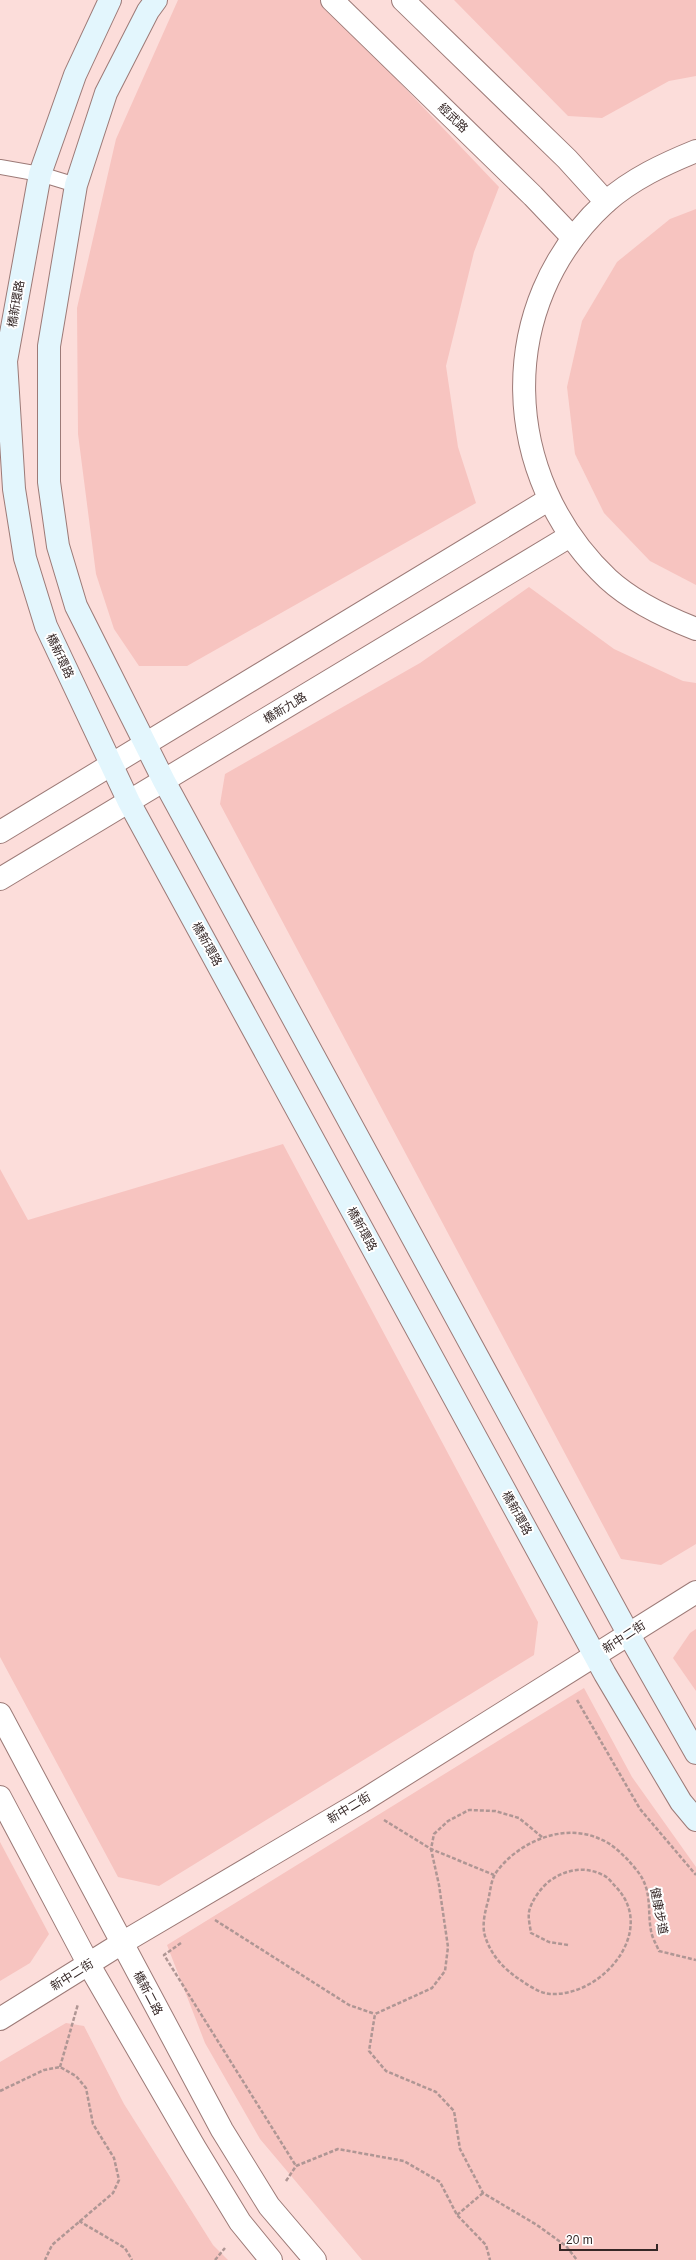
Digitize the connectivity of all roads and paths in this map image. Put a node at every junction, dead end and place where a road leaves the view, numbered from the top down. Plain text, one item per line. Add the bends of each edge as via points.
1 (110, 0) edge
2 (156, 0) edge
3 (332, 0) edge
4 (403, 0) edge
5 (696, 151) edge
6 (0, 167) edge
7 (40, 174) junction
8 (76, 185) junction
9 (606, 202) junction
10 (573, 238) junction
11 (548, 500) junction
12 (570, 536) junction
13 (696, 629) edge
14 (145, 744) junction
15 (111, 765) junction
16 (164, 781) junction
17 (129, 802) junction
18 (0, 832) edge
19 (0, 880) edge
20 (696, 1592) edge
21 (630, 1635) junction
22 (595, 1656) junction
23 (576, 1698) dead end
24 (0, 1714) edge
25 (696, 1753) edge
26 (0, 1797) edge
27 (361, 1802) junction
28 (696, 1820) edge
29 (542, 1837) junction
30 (431, 1849) junction
31 (494, 1875) junction
32 (696, 1875) edge
33 (221, 1916) dead end
34 (214, 1920) junction
35 (208, 1924) dead end
36 (183, 1942) dead end
37 (122, 1943) junction
38 (568, 1944) dead end
39 (696, 1960) edge
40 (89, 1965) junction
41 (375, 2014) junction
42 (0, 2019) edge
43 (60, 2067) junction
44 (0, 2091) edge
45 (296, 2166) junction
46 (483, 2193) junction
47 (269, 2206) junction
48 (457, 2216) junction
49 (79, 2221) junction
50 (45, 2260) edge
51 (132, 2260) edge
52 (271, 2260) edge
53 (315, 2260) edge
54 (490, 2260) edge
55 (577, 2260) edge

1 - 7 street, 橋新環路 via 75,75
2 - 8 street via 106,93
3 - 10 street, 經武路
4 - 9 street via 567,159
5 - 9 street via 656,167
6 - 7 lane
7 - 8 lane
7 - 15 street, 橋新環路 via 6,361 14,489 25,558 46,626
8 - 14 street via 48,346 49,482 58,546 76,606
9 - 10 street
10 - 11 street via 545,286 527,346 523,393 530,448
11 - 12 street
11 - 14 street
12 - 13 street via 609,580 656,613
12 - 16 street, 橋新九路
14 - 15 street
14 - 16 street
15 - 17 street, 橋新環路
15 - 18 street
16 - 17 street, 橋新九路
16 - 21 street
17 - 19 street, 橋新九路
17 - 22 street, 橋新環路
20 - 21 street, 新中二街
21 - 22 street, 新中二街
21 - 25 street
22 - 27 street, 新中二街
22 - 28 street, 橋新環路 via 681,1802
23 - 32 path via 640,1809
24 - 37 street, 橋新二路
26 - 40 street
27 - 30 path via 376,1815
27 - 37 street, 新中二街
29 - 30 path via 519,1818 495,1811 469,1810 448,1821 434,1834
29 - 31 path, 健康步道 via 514,1853
29 - 39 path, 健康步道 via 572,1832 600,1838 619,1851 643,1879 649,1902 652,1934 659,1951
30 - 31 path
30 - 41 path via 448,1947 446,1971 432,1988
31 - 38 path, 健康步道 via 484,1917 485,1937 493,1955 510,1973 529,1986 549,1994 569,1993 586,1988 616,1963 626,1947 631,1931 629,1908 620,1892 606,1876 592,1870 575,1869 558,1875 545,1884 534,1901 529,1912 531,1933 549,1942
33 - 34 path
34 - 35 path
34 - 41 path via 349,2005
36 - 45 path via 164,1955
37 - 40 street, 新中二街
37 - 47 street, 橋新二路 via 222,2130
40 - 42 street, 新中二街
40 - 43 path
40 - 52 street via 240,2222
41 - 46 path via 369,2051 386,2071 436,2092 454,2110 460,2148
43 - 44 path via 44,2070
43 - 49 path via 76,2076 86,2088 93,2124 114,2158 119,2180 113,2193
45 - 47 path
45 - 48 path via 338,2150 404,2161 440,2182
46 - 48 path
46 - 55 path via 537,2225 566,2246
47 - 53 street, 橋新二路
48 - 54 path via 486,2245
49 - 50 path via 52,2245
49 - 51 path via 125,2248

